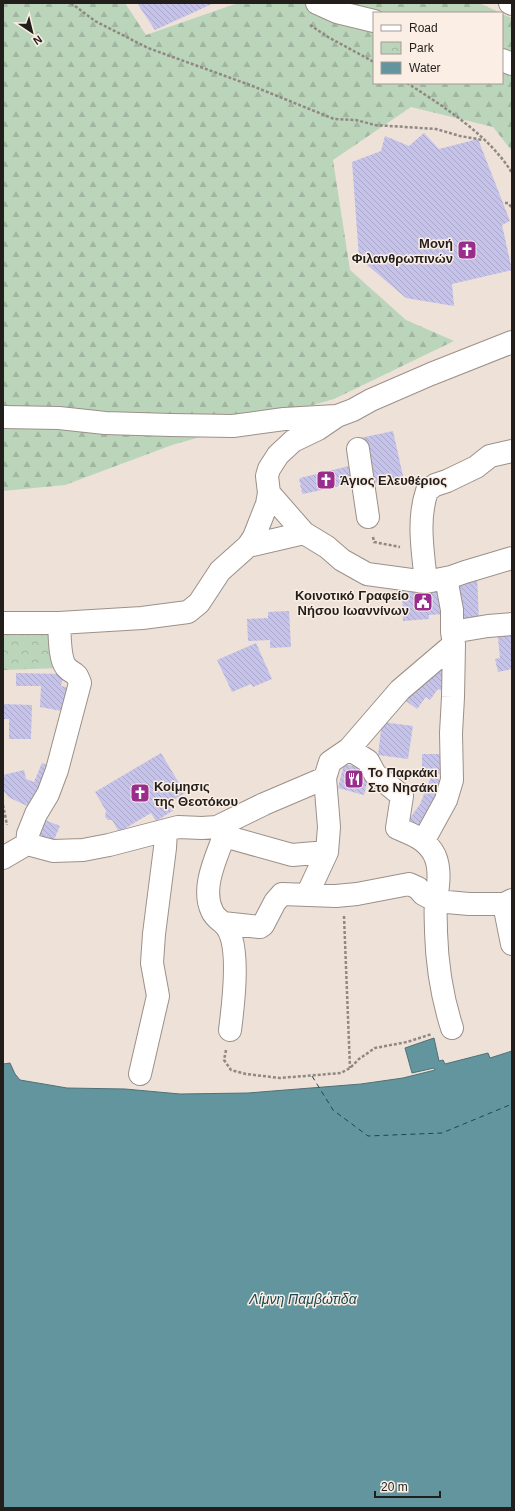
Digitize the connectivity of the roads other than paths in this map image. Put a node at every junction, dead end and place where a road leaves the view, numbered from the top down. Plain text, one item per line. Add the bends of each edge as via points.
1 (317, 3) edge
2 (373, 21) edge
3 (512, 342) edge
4 (337, 416) junction
5 (3, 417) edge
6 (358, 449) dead end
7 (512, 451) edge
8 (269, 493) junction
9 (368, 517) dead end
10 (304, 533) junction
11 (248, 546) junction
12 (512, 558) edge
13 (436, 580) junction
14 (3, 623) edge
15 (59, 623) junction
16 (512, 624) edge
17 (453, 638) junction
18 (349, 749) junction
19 (325, 778) junction
20 (166, 830) junction
21 (221, 831) junction
22 (424, 840) junction
23 (27, 844) junction
24 (327, 852) junction
25 (3, 858) edge
26 (307, 895) junction
27 (436, 901) junction
28 (508, 902) edge
29 (223, 923) junction
30 (512, 944) edge
31 (452, 1028) road end
32 (230, 1030) road end
33 (140, 1074) dead end

1 - 2 street via 337,12
3 - 4 street via 431,374
4 - 5 street via 284,419 233,426 127,424 58,418
4 - 8 street via 293,441 278,455 267,476
6 - 9 street
7 - 13 street via 490,456 476,467 435,485 428,491 422,518 422,542
8 - 10 street
8 - 11 street via 260,526
10 - 11 street
10 - 13 street via 367,574
11 - 15 street via 220,571 199,603 188,612 142,618
12 - 13 street
13 - 17 street via 452,610
14 - 15 street
15 - 23 street via 61,655 66,666 77,674 80,683 57,770 48,794 36,814
16 - 17 street via 488,626
17 - 18 street via 400,690
17 - 22 street via 452,780 446,800
18 - 19 street via 330,762
18 - 22 street via 368,761 375,774 402,796 397,828
19 - 21 street via 264,804
19 - 24 street via 329,827
20 - 21 street via 178,827
20 - 23 street via 82,850 53,851
20 - 33 street via 152,964 158,996
21 - 24 street via 292,855
21 - 29 street via 208,891 212,911
22 - 27 street via 435,856 438,867
23 - 25 street
24 - 26 street
26 - 27 street via 344,896 410,884
26 - 29 street via 280,895 265,923 260,927
27 - 28 street via 469,904
27 - 31 street via 439,966 444,1001
28 - 30 street
29 - 32 street via 229,929 234,951 234,993

